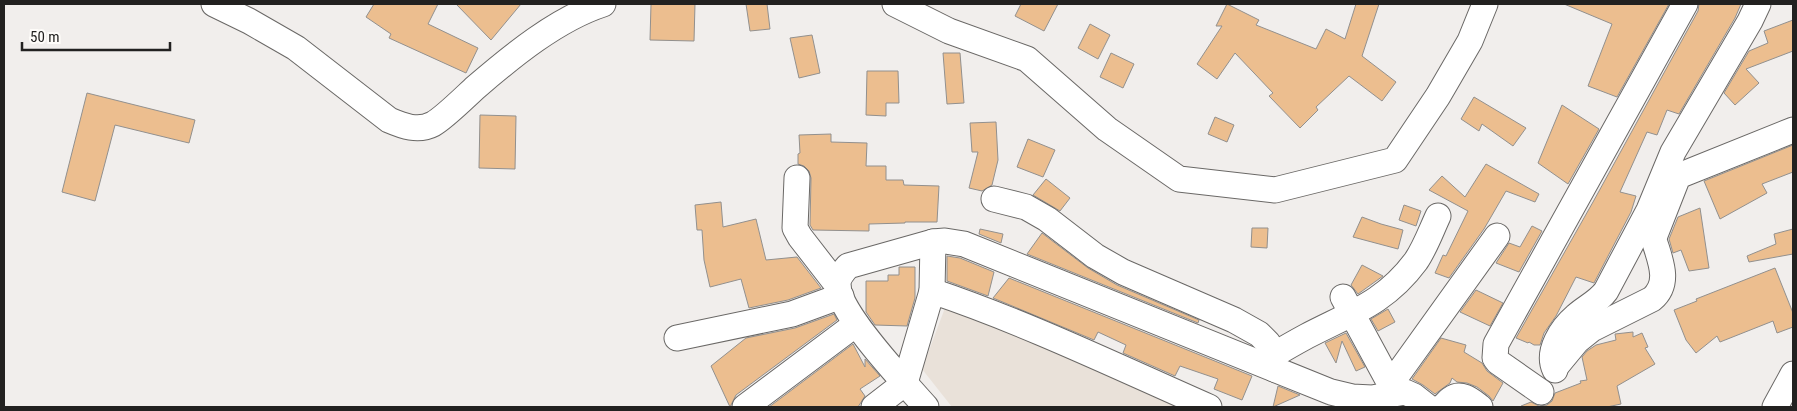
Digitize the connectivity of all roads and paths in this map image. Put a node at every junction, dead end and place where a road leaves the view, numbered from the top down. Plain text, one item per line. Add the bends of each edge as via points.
1 (214, 4) edge
2 (603, 4) edge
3 (895, 4) edge
4 (1485, 4) edge
5 (1685, 4) edge
6 (1758, 4) edge
7 (1793, 130) edge
8 (797, 178) dead end
9 (994, 199) dead end
10 (1438, 216) dead end
11 (1497, 236) dead end
12 (933, 242) junction
13 (839, 291) junction
14 (932, 291) junction
15 (1347, 306) junction
16 (856, 324) junction
17 (676, 338) dead end
18 (1274, 362) junction
19 (1555, 370) junction
20 (1793, 374) edge
21 (905, 383) junction
22 (1393, 389) junction
23 (1537, 400) edge
24 (745, 407) edge
25 (874, 407) edge
26 (926, 407) edge
27 (1209, 407) edge
28 (1428, 407) edge
29 (1442, 407) edge
30 (1480, 407) edge
31 (1775, 407) edge

1 - 2 street via 296,48 389,120 419,129 433,124 552,28
3 - 4 street via 949,31 1027,59 1107,129 1179,179 1275,190 1395,160 1470,41
5 - 23 street via 1496,344 1495,358
6 - 19 street via 1673,152 1648,210 1606,291 1575,317 1553,348 1551,362
7 - 19 street via 1677,179 1654,240 1663,275 1659,292 1652,299 1577,340
8 - 13 street via 796,228
9 - 18 street via 1026,207 1124,272 1259,334 1268,344
10 - 15 street via 1416,260 1400,279 1380,298
11 - 22 street
12 - 13 street via 848,266 840,274
12 - 14 street
12 - 18 street via 964,244
13 - 16 street
13 - 17 street via 792,314
14 - 21 street
14 - 27 street via 1050,337
15 - 18 street
15 - 22 street
16 - 21 street
16 - 24 street
18 - 22 street via 1331,392 1352,397 1372,398
19 - 23 street
20 - 31 street
21 - 25 street
21 - 26 street
22 - 28 street via 1414,396
29 - 30 street via 1458,396 1466,397

